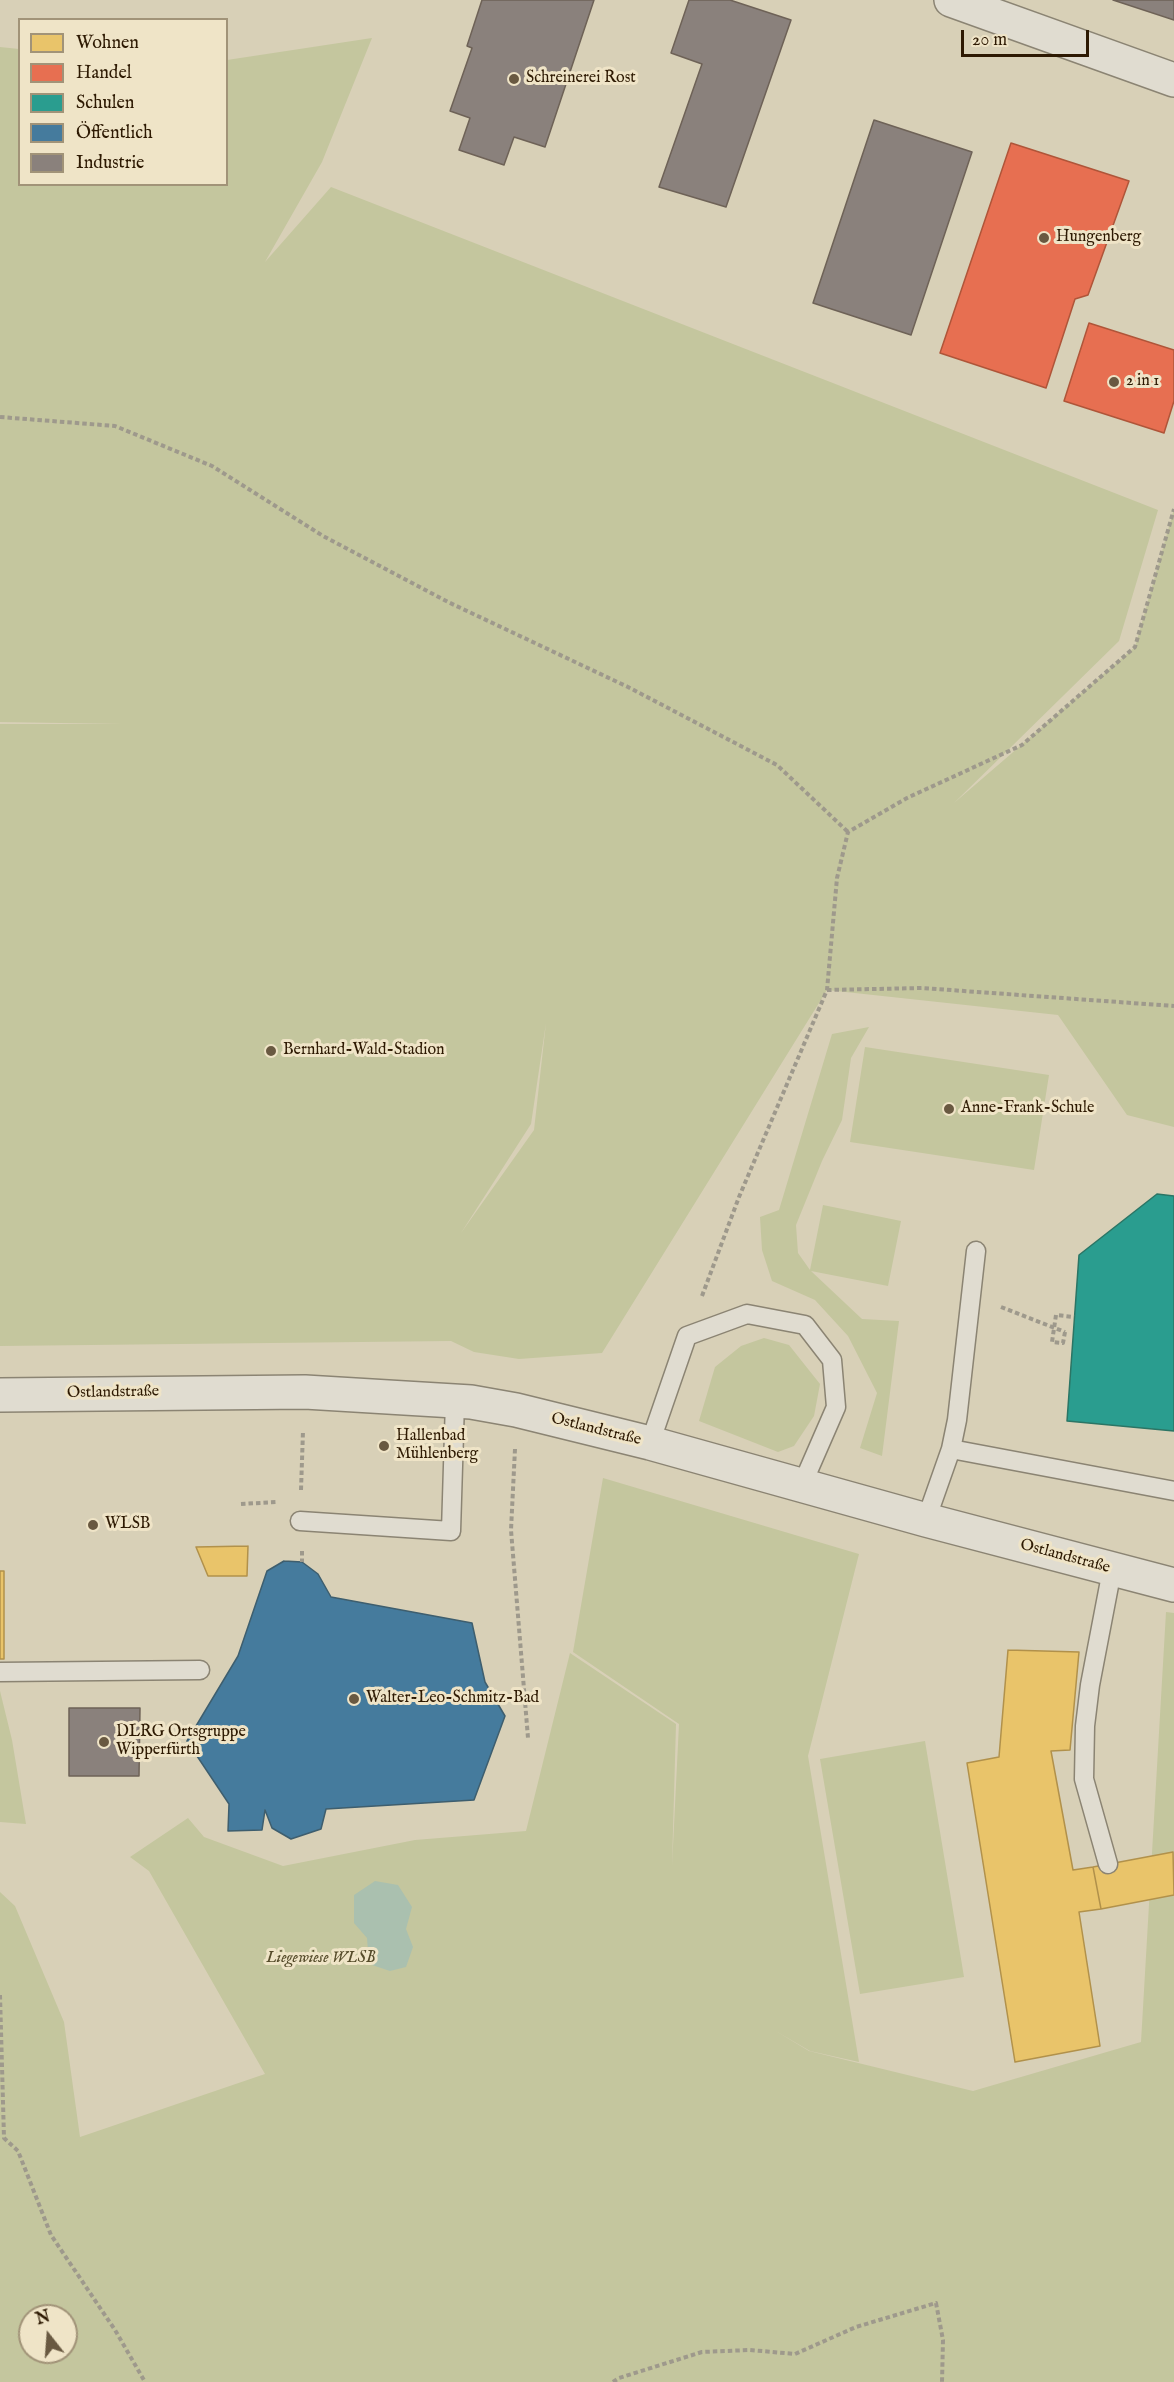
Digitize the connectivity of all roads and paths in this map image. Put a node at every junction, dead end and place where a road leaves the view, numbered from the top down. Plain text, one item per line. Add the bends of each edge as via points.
1 (951, 0) edge
2 (1174, 80) edge
3 (0, 417) edge
4 (1174, 508) edge
5 (848, 832) junction
6 (827, 990) junction
7 (1174, 1006) edge
8 (976, 1251) dead end
9 (971, 1295) junction
10 (1074, 1317) dead end
11 (1054, 1328) junction
12 (687, 1336) junction
13 (305, 1392) junction
14 (0, 1395) edge
15 (455, 1401) junction
16 (516, 1410) junction
17 (650, 1443) junction
18 (951, 1449) junction
19 (802, 1485) junction
20 (1174, 1491) edge
21 (300, 1502) junction
22 (241, 1504) dead end
23 (926, 1520) junction
24 (300, 1521) junction
25 (302, 1562) dead end
26 (1112, 1570) junction
27 (1174, 1585) edge
28 (200, 1670) dead end
29 (0, 1672) edge
30 (528, 1738) dead end
31 (1108, 1864) dead end
32 (0, 1995) edge
33 (0, 2087) edge
34 (3, 2094) junction
35 (145, 2382) edge
36 (612, 2382) edge
37 (942, 2382) edge

1 - 2 street
3 - 5 path via 115,426 212,466 334,542 777,765
4 - 5 path via 1135,647 1022,745 907,798
5 - 6 path via 837,878
6 - 7 path via 922,988
6 - 12 path via 739,1197
8 - 9 lane
9 - 11 path
9 - 18 lane
10 - 11 path, bridge via 1056,1315
11 - 11 path, bridge via 1052,1342 1064,1344 1065,1332
12 - 17 lane
12 - 19 lane via 747,1314 805,1325 832,1360 836,1407
13 - 14 street, Ostlandstraße
13 - 15 street, Ostlandstraße
13 - 21 path
15 - 16 street, Ostlandstraße
15 - 24 lane via 451,1531
16 - 17 street, Ostlandstraße
16 - 30 path via 511,1530
17 - 19 street, Ostlandstraße
18 - 20 lane
18 - 23 lane
19 - 23 street, Ostlandstraße
21 - 22 path
21 - 24 path
23 - 26 street, Ostlandstraße
24 - 25 path
26 - 27 street, Ostlandstraße
26 - 31 lane via 1090,1685 1084,1779
28 - 29 lane
32 - 34 path
33 - 34 path
34 - 35 path via 4,2138 18,2151 51,2235
36 - 37 path via 702,2352 750,2350 795,2354 856,2327 936,2303 943,2340

